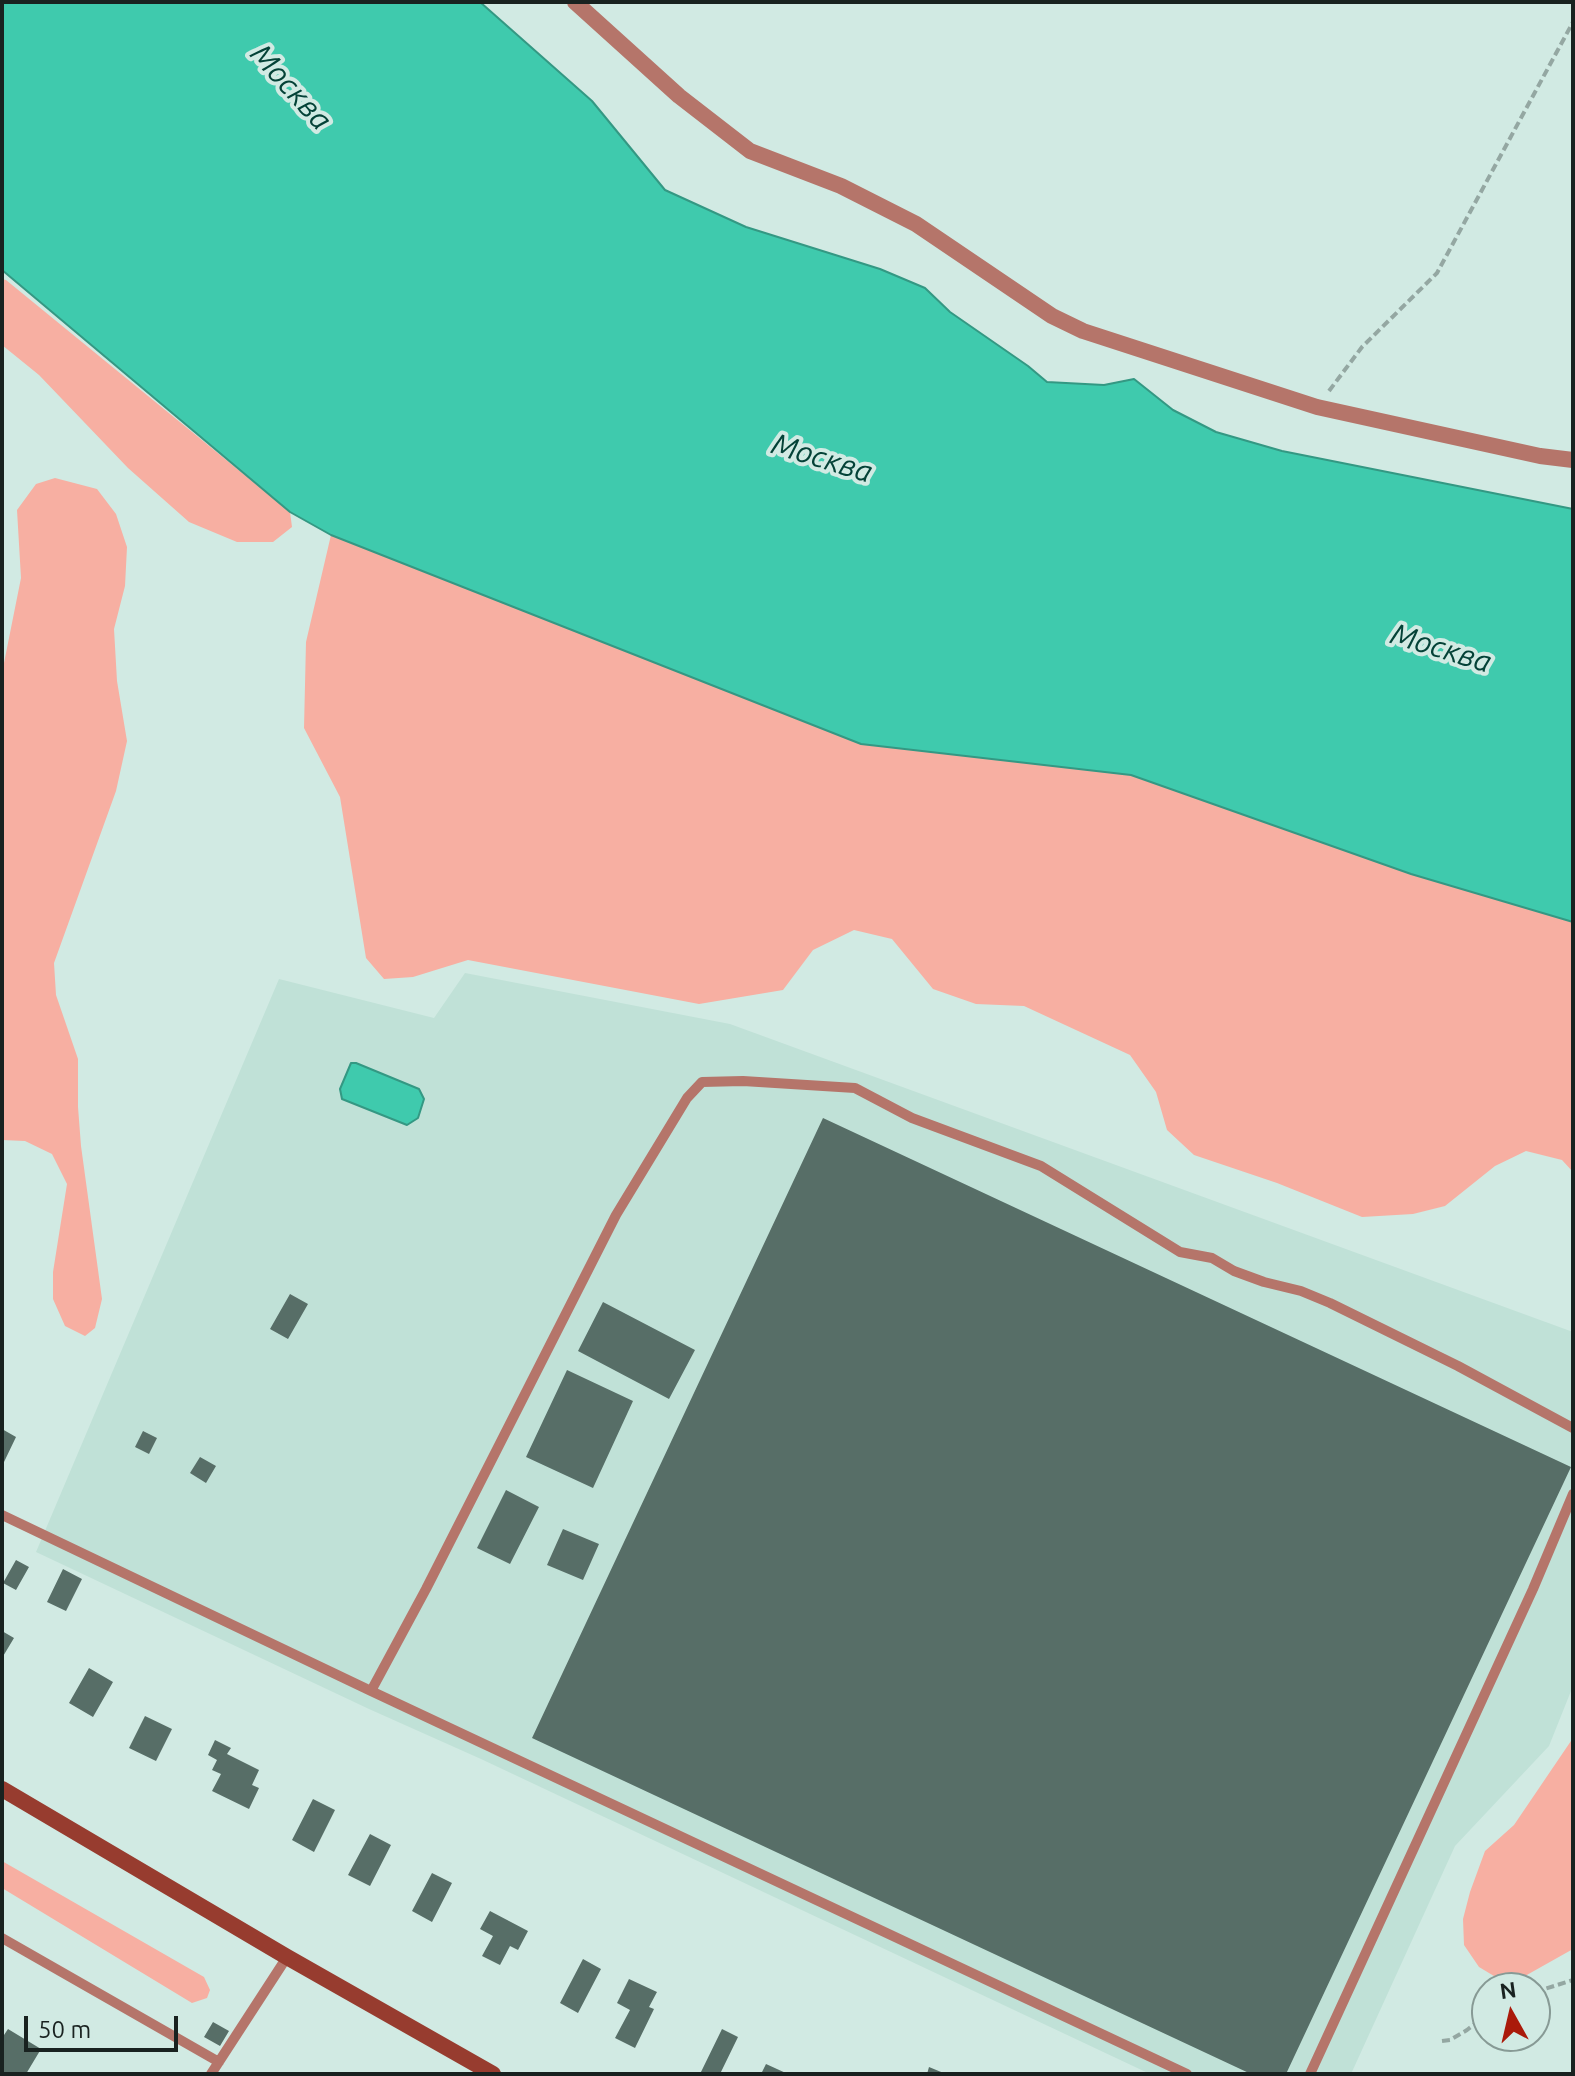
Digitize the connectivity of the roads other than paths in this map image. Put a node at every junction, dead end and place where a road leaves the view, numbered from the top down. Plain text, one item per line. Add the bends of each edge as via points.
1 (575, 2) edge
2 (1573, 460) edge
3 (1573, 1428) edge
4 (1573, 1494) edge
5 (2, 1515) edge
6 (371, 1691) junction
7 (2, 1789) edge
8 (2, 1938) edge
9 (287, 1957) junction
10 (219, 2062) junction
11 (211, 2074) edge
12 (493, 2074) edge
13 (1187, 2074) edge
14 (1310, 2074) edge

1 - 2 street via 679,96 750,151 841,186 916,224 1052,316 1083,331 1317,407
3 - 6 lane via 1330,1303 1212,1258 1180,1252 1041,1166 912,1118 855,1088 702,1082 616,1215
4 - 14 lane
5 - 6 lane
6 - 13 lane
7 - 9 main road
8 - 10 lane
9 - 10 lane
9 - 12 main road
10 - 11 lane

